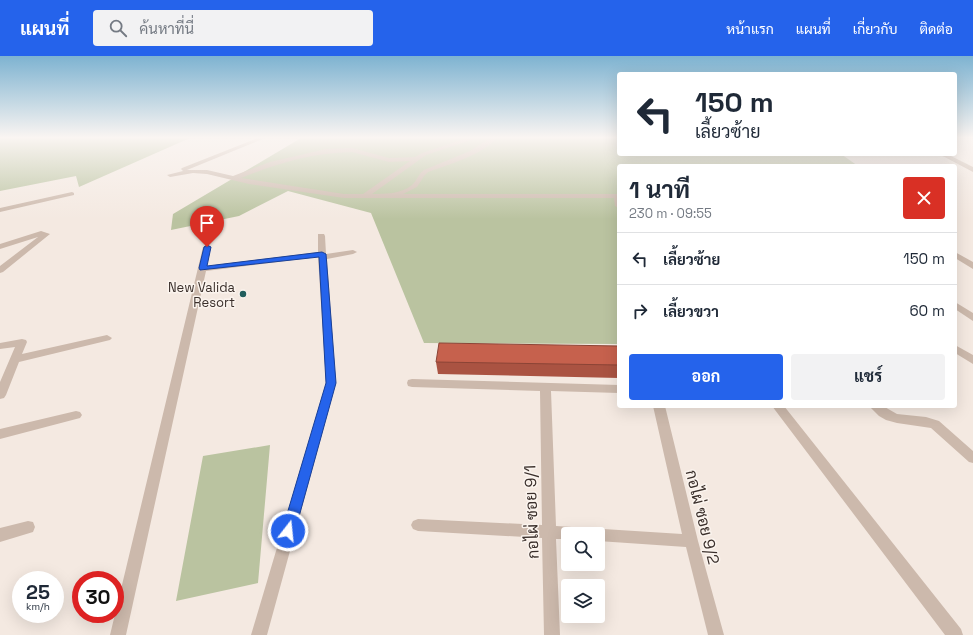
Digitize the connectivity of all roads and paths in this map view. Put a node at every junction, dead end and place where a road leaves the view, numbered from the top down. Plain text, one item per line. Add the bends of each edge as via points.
1 (195, 165) edge
2 (267, 165) edge
3 (415, 165) edge
4 (440, 165) edge
5 (963, 165) edge
6 (973, 170) edge
7 (412, 172) junction
8 (235, 178) junction
9 (72, 194) dead end
10 (366, 196) junction
11 (392, 196) junction
12 (617, 196) edge
13 (0, 210) edge
14 (321, 236) dead end
15 (207, 247) dead end
16 (0, 248) edge
17 (353, 252) dead end
18 (957, 255) edge
19 (322, 256) junction
20 (973, 266) edge
21 (202, 268) junction
22 (0, 270) edge
23 (957, 306) edge
24 (973, 318) edge
25 (107, 338) dead end
26 (0, 346) edge
27 (957, 349) edge
28 (15, 359) junction
29 (973, 360) edge
30 (412, 383) dead end
31 (545, 388) junction
32 (617, 389) edge
33 (0, 395) edge
34 (659, 408) edge
35 (780, 408) edge
36 (878, 408) edge
37 (76, 415) dead end
38 (0, 434) edge
39 (973, 458) edge
40 (418, 525) dead end
41 (28, 527) dead end
42 (549, 531) junction
43 (561, 532) edge
44 (0, 535) edge
45 (605, 535) edge
46 (691, 541) junction
47 (118, 635) edge
48 (259, 635) edge
49 (552, 635) edge
50 (716, 635) edge
51 (955, 635) edge

1 - 8 street via 170,175 208,172
2 - 8 street
3 - 7 street
4 - 7 street via 426,171
5 - 6 street
7 - 10 street
7 - 11 street via 415,186
8 - 10 street via 314,192
9 - 13 street
10 - 11 street
11 - 12 street
14 - 19 street
15 - 21 street
16 - 22 street via 40,233 46,234
17 - 19 street
18 - 20 street
19 - 21 street
19 - 48 street via 331,383
21 - 47 street
23 - 24 street
25 - 28 street
26 - 28 street via 22,342
27 - 29 street
28 - 33 street
30 - 31 street
31 - 32 street
31 - 42 street, กอไผ่ ซอย 9/1
34 - 46 street, กอไผ่ ซอย 9/2
35 - 51 street
36 - 39 street via 897,420 934,424
37 - 38 street
40 - 42 street
41 - 44 street
42 - 43 street
42 - 49 street, กอไผ่ ซอย 9/1
45 - 46 street
46 - 50 street, กอไผ่ ซอย 9/2

